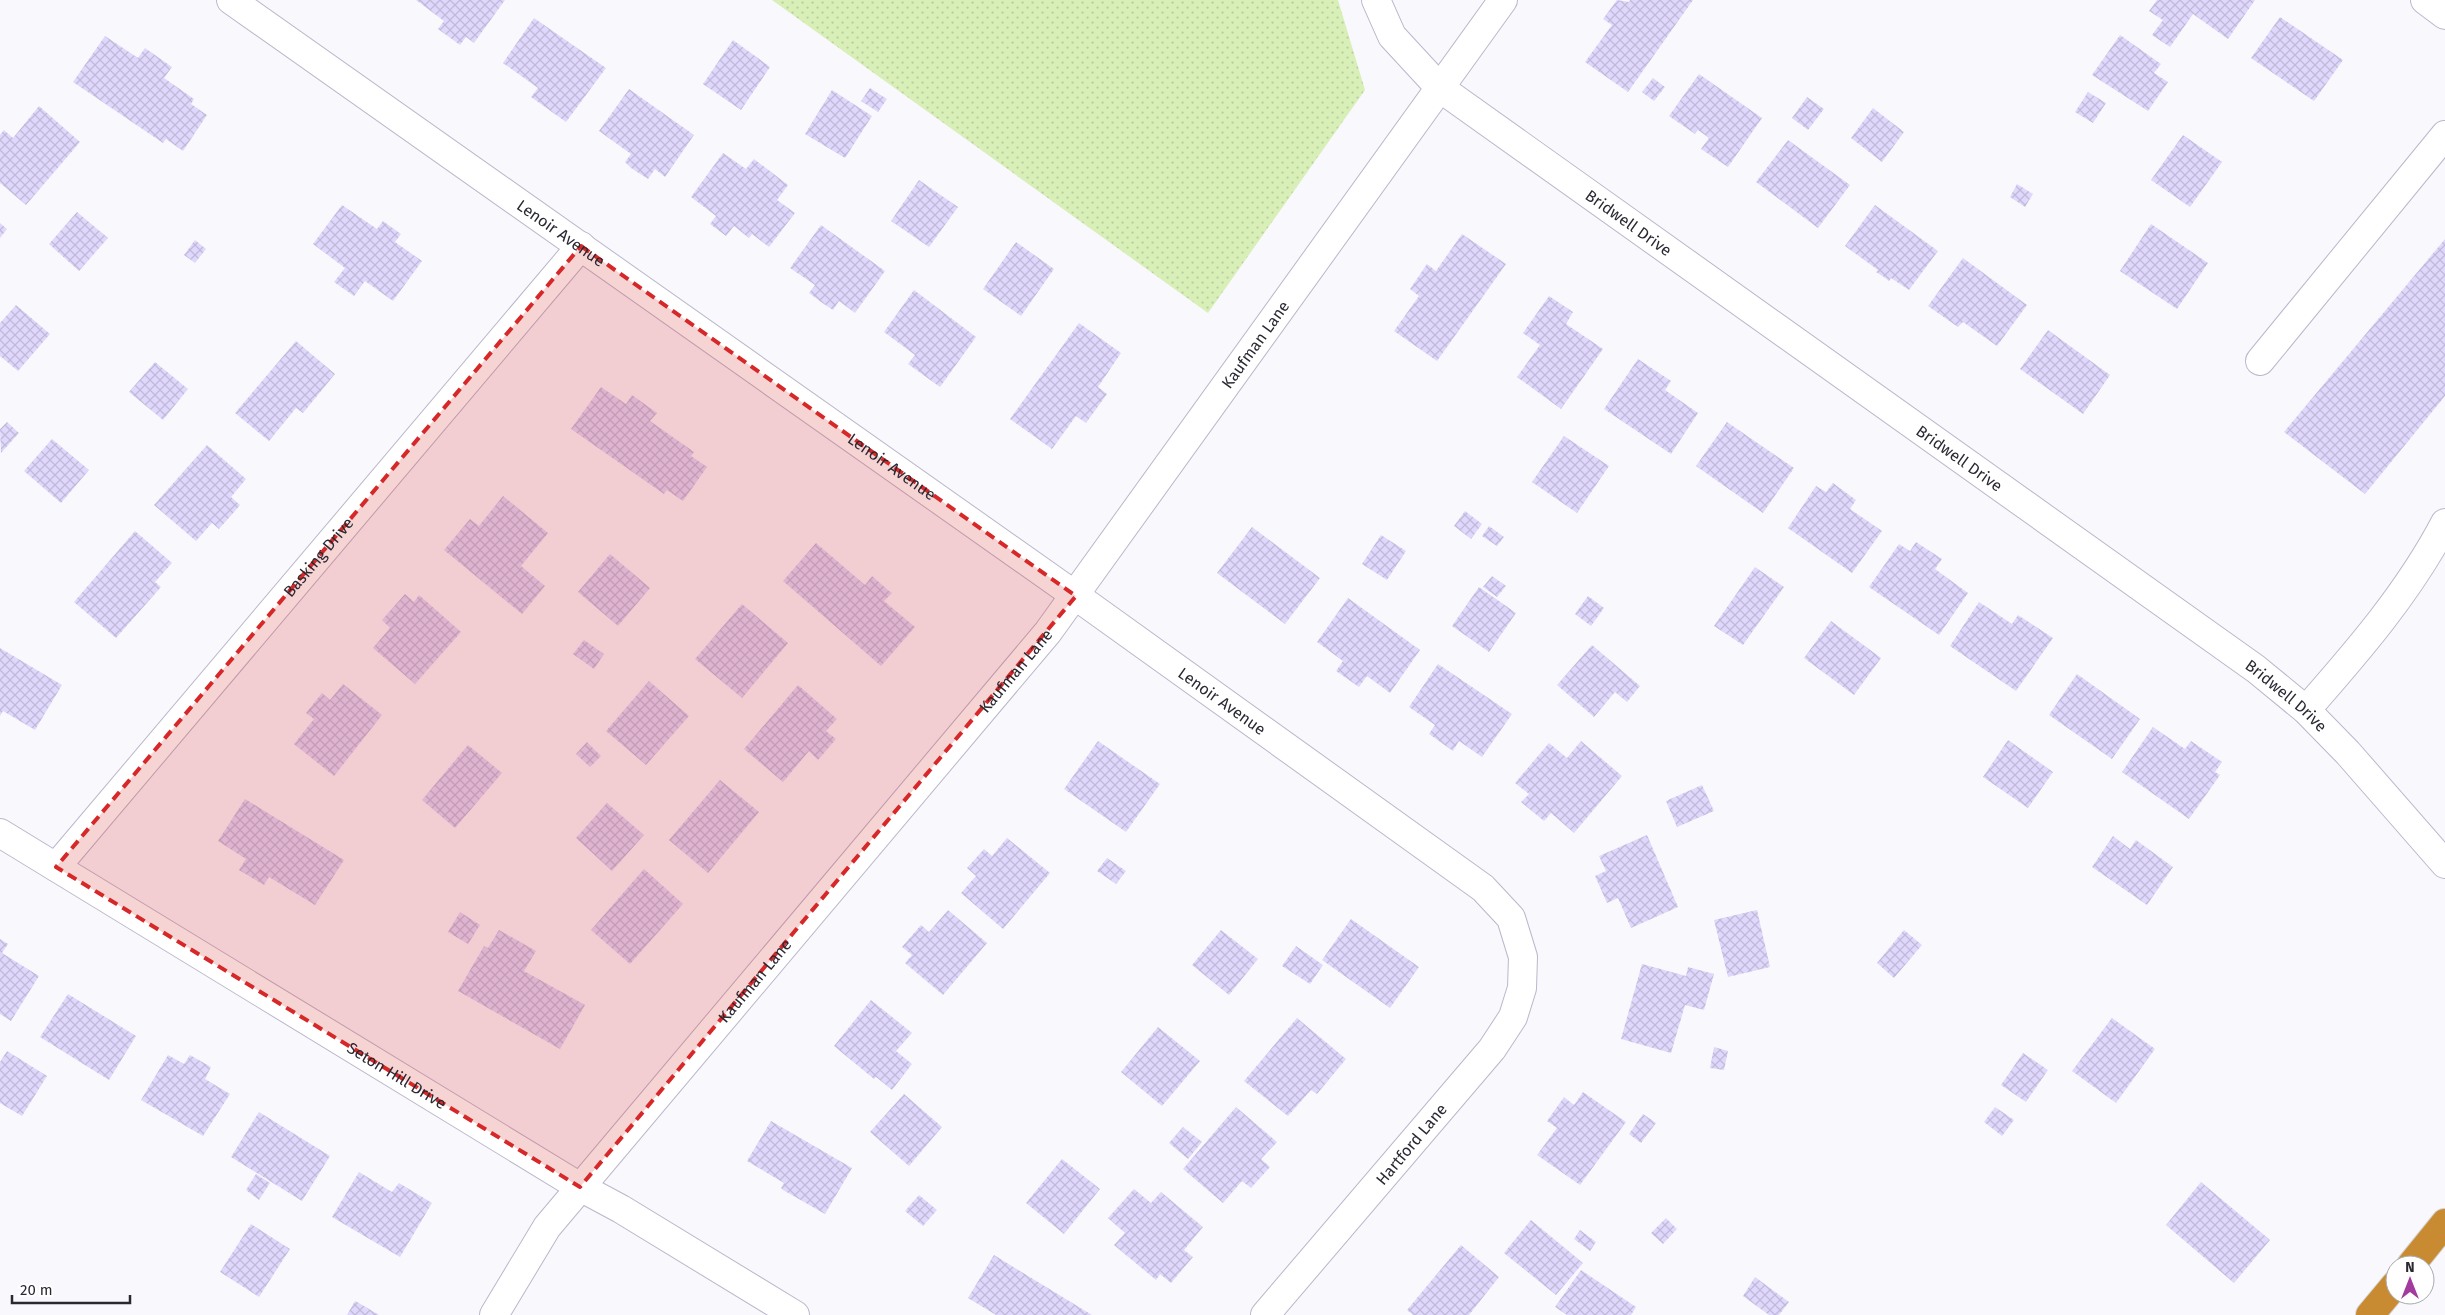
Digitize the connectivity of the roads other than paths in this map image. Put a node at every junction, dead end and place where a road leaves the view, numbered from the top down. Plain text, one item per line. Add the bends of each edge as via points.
1 (231, 0) edge
2 (1376, 0) edge
3 (1503, 0) edge
4 (2425, 0) edge
5 (2445, 15) edge
6 (1440, 88) junction
7 (2445, 135) edge
8 (581, 246) junction
9 (2260, 361) dead end
10 (2445, 523) edge
11 (2436, 560) edge
12 (1076, 596) junction
13 (2306, 710) junction
14 (0, 833) edge
15 (2445, 864) edge
16 (56, 867) junction
17 (1523, 957) joint
18 (580, 1187) junction
19 (2445, 1223) edge
20 (2419, 1255) edge
21 (2385, 1297) edge
22 (494, 1315) edge
23 (795, 1315) edge
24 (1265, 1315) edge
25 (2370, 1315) edge

1 - 8 street, Lenoir Avenue
2 - 6 street, Bridwell Drive via 1392,36
3 - 6 street, Kaufman Lane
4 - 5 street
6 - 12 street, Kaufman Lane
6 - 13 street, Bridwell Drive via 2256,669
7 - 9 street
8 - 12 street, Lenoir Avenue
8 - 16 street, Basking Drive
10 - 11 street
11 - 13 street
12 - 17 street, Lenoir Avenue via 1484,888 1511,918
12 - 18 street, Kaufman Lane
13 - 15 street, Bridwell Drive
14 - 16 street, Seton Hill Drive
16 - 18 street, Seton Hill Drive
17 - 24 street, Hartford Lane via 1522,988 1513,1017 1492,1049
18 - 22 street, Kaufman Lane via 547,1228
18 - 23 street, Seton Hill Drive
19 - 20 highway
21 - 25 highway

